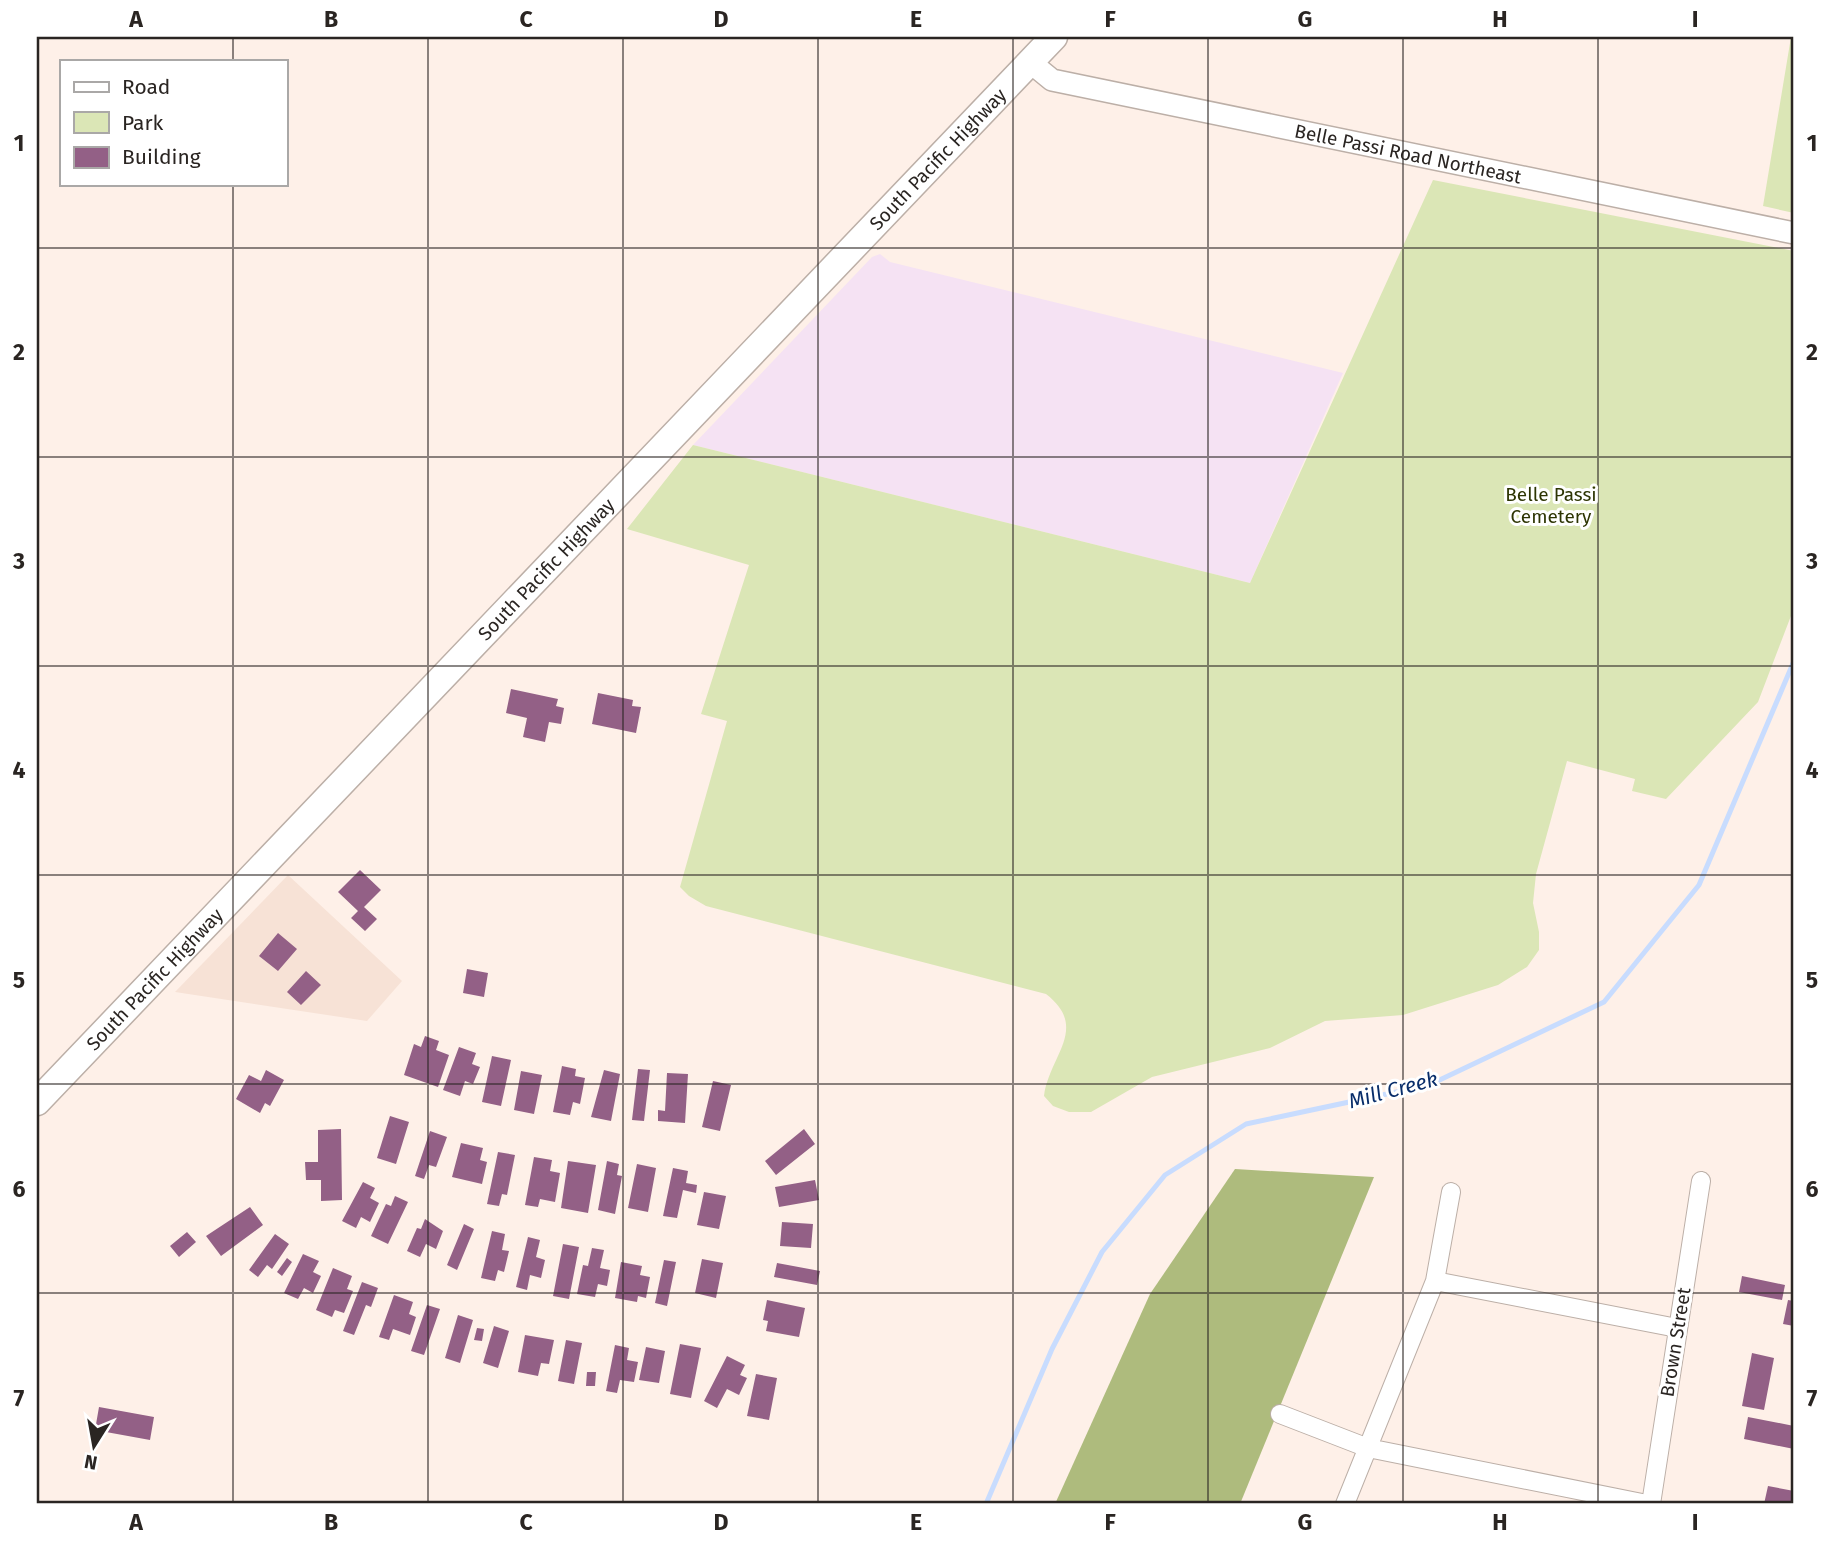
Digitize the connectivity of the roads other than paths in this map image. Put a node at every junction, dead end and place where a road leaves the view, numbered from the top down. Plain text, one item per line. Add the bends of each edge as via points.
1 (1054, 37) edge
2 (1030, 62) junction
3 (1794, 233) edge
4 (37, 1102) edge
5 (1701, 1181) dead end
6 (1451, 1192) dead end
7 (1435, 1281) junction
8 (1677, 1328) junction
9 (1280, 1414) dead end
10 (1368, 1448) junction
11 (1345, 1504) edge
12 (1649, 1504) edge

1 - 2 main road, South Pacific Highway
2 - 3 street, Belle Passi Road Northeast via 1052,80
2 - 4 main road, South Pacific Highway
5 - 8 street, Brown Street
6 - 7 street
7 - 8 street
7 - 10 street
8 - 12 street, Brown Street
9 - 10 street
10 - 11 street
10 - 12 street

